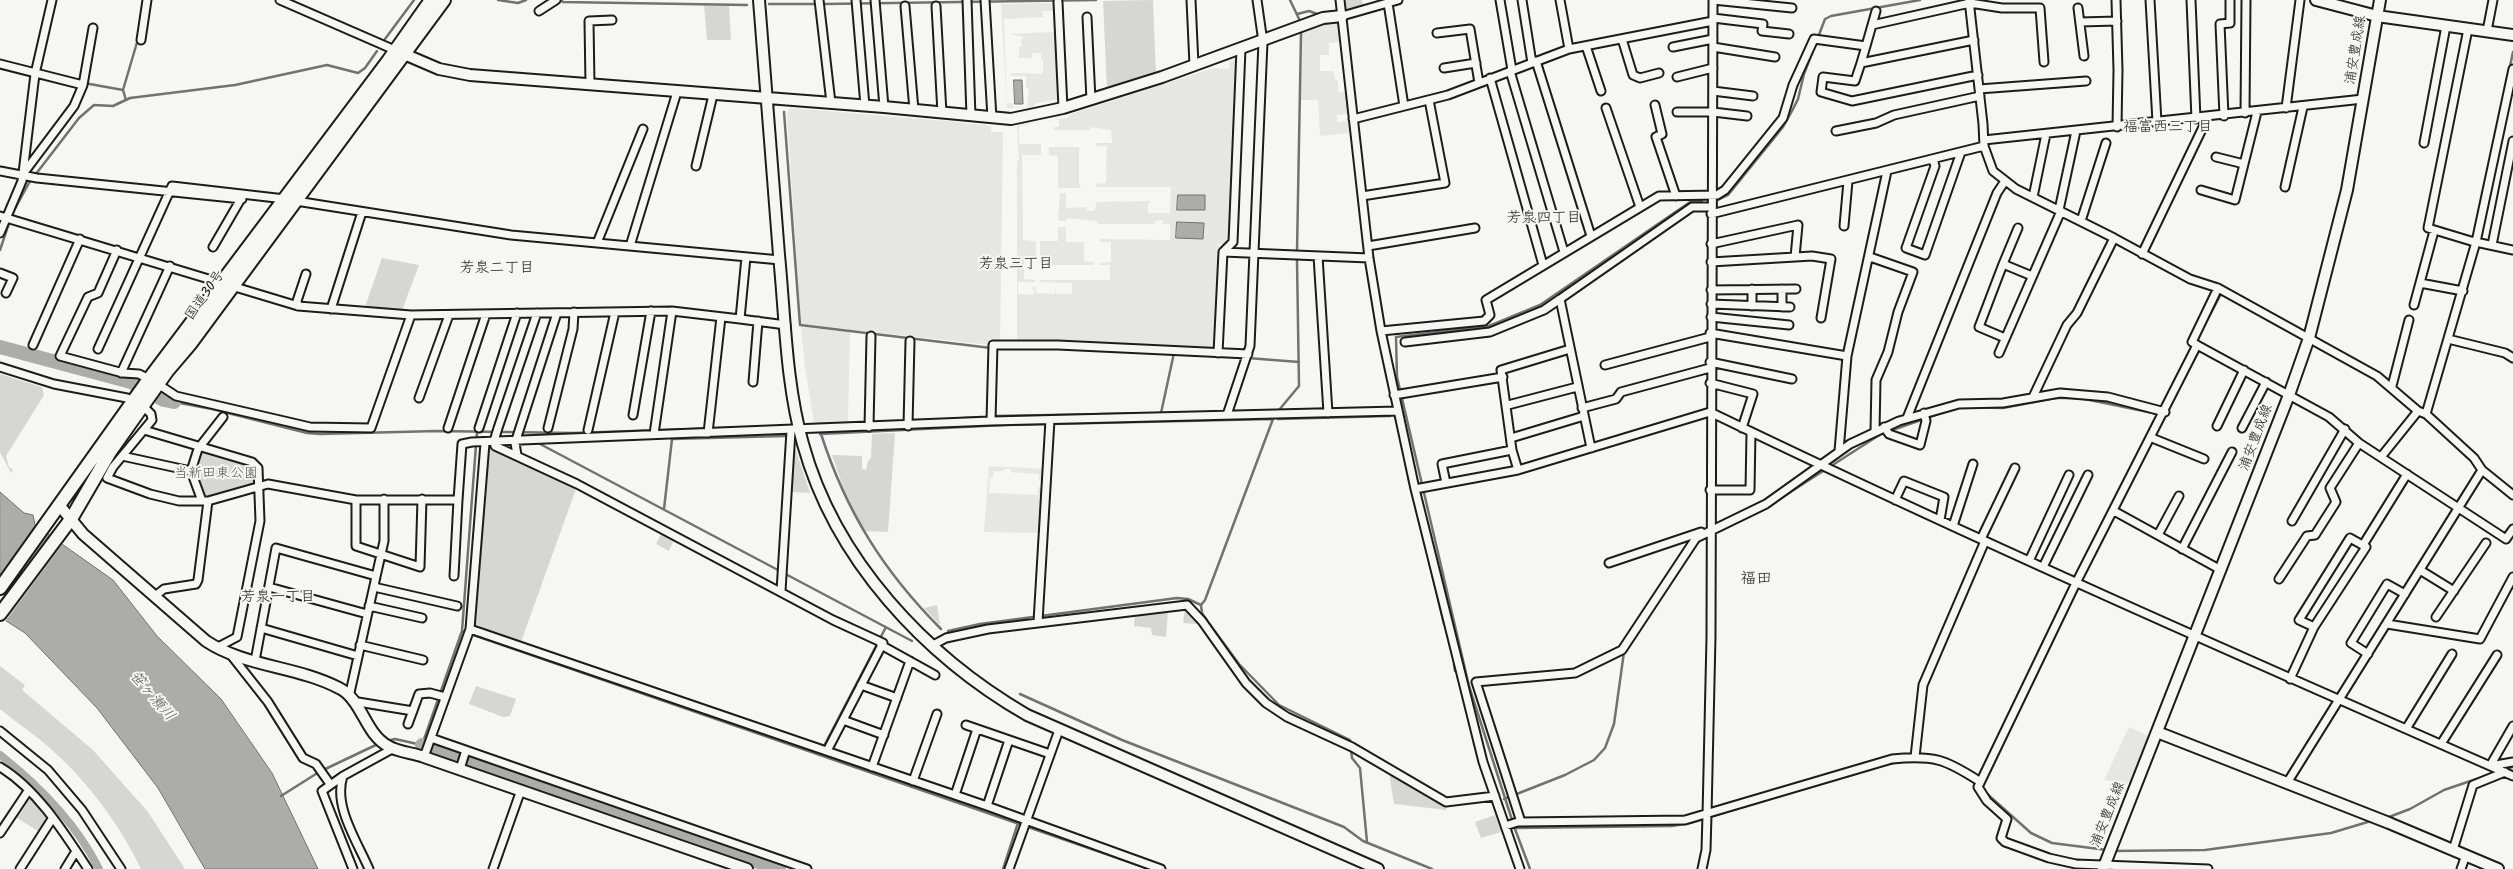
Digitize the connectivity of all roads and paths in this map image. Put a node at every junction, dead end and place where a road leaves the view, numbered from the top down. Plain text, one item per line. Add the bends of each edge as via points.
1 (52, 0) edge
2 (147, 0) edge
3 (280, 0) edge
4 (431, 0) edge
5 (444, 0) edge
6 (556, 0) edge
7 (759, 0) edge
8 (819, 0) edge
9 (1191, 0) edge
10 (1257, 0) edge
11 (1340, 0) edge
12 (1398, 0) edge
13 (1500, 0) edge
14 (1522, 0) edge
15 (1560, 0) edge
16 (1713, 0) edge
17 (2116, 0) edge
18 (2150, 0) edge
19 (2191, 0) edge
20 (2230, 0) edge
21 (2246, 0) edge
22 (2300, 0) edge
23 (2316, 0) edge
24 (2380, 0) edge
25 (2493, 0) edge
26 (985, 2) edge
27 (1058, 2) dead end
28 (1970, 2) edge
29 (857, 3) edge
30 (875, 3) edge
31 (967, 3) edge
32 (1385, 3) edge
33 (905, 6) dead end
34 (936, 6) dead end
35 (1792, 8) dead end
36 (2078, 8) dead end
37 (539, 10) dead end
38 (1876, 12) dead end
39 (1342, 16) junction
40 (2377, 16) junction
41 (1087, 17) dead end
42 (612, 20) dead end
43 (1713, 20) junction
44 (2117, 21) junction
45 (2080, 22) junction
46 (1872, 25) junction
47 (2446, 26) junction
48 (93, 28) dead end
49 (2468, 29) junction
50 (2486, 31) junction
51 (1437, 33) dead end
52 (1789, 34) dead end
53 (2513, 35) edge
54 (1622, 39) junction
55 (141, 40) dead end
56 (1974, 40) junction
57 (1263, 42) junction
58 (1713, 43) junction
59 (1586, 46) junction
60 (1866, 46) junction
61 (1673, 48) dead end
62 (1241, 49) junction
63 (1569, 49) junction
64 (400, 52) junction
65 (2084, 56) dead end
66 (1775, 57) dead end
67 (1534, 62) junction
68 (2044, 62) dead end
69 (1476, 63) junction
70 (1861, 63) junction
71 (0, 64) edge
72 (1194, 65) junction
73 (1444, 68) dead end
74 (1713, 68) junction
75 (2513, 69) edge
76 (1511, 70) junction
77 (36, 72) junction
78 (1659, 73) dead end
79 (1978, 75) junction
80 (1677, 77) dead end
81 (1490, 78) junction
82 (2086, 81) dead end
83 (1479, 82) junction
84 (83, 83) junction
85 (590, 85) junction
86 (1601, 91) dead end
87 (1713, 91) junction
88 (677, 92) junction
89 (1980, 92) junction
90 (713, 95) junction
91 (1753, 96) dead end
92 (766, 99) junction
93 (2363, 99) junction
94 (1091, 100) junction
95 (1429, 100) junction
96 (830, 103) junction
97 (1655, 105) dead end
98 (865, 106) junction
99 (884, 106) junction
100 (1404, 106) junction
101 (2303, 106) junction
102 (1063, 108) junction
103 (1606, 108) dead end
104 (2286, 108) junction
105 (914, 110) junction
106 (1678, 112) dead end
107 (1713, 112) junction
108 (2257, 112) junction
109 (942, 113) junction
110 (2245, 113) junction
111 (971, 116) junction
112 (1747, 116) dead end
113 (2224, 116) junction
114 (992, 118) junction
115 (2205, 118) junction
116 (2196, 119) junction
117 (1353, 120) junction
118 (2157, 122) junction
119 (2117, 127) junction
120 (643, 130) dead end
121 (1836, 131) dead end
122 (2076, 131) junction
123 (2046, 134) junction
124 (2513, 142) edge
125 (1984, 143) junction
126 (2106, 143) dead end
127 (2424, 143) dead end
128 (1961, 152) junction
129 (2216, 157) dead end
130 (1933, 159) junction
131 (2244, 164) junction
132 (696, 166) dead end
133 (0, 171) edge
134 (1887, 171) junction
135 (30, 176) junction
136 (1848, 181) junction
137 (2005, 182) junction
138 (2285, 187) dead end
139 (2201, 190) dead end
140 (169, 192) junction
141 (243, 196) junction
142 (1362, 196) junction
143 (1676, 196) junction
144 (1711, 196) junction
145 (2033, 197) junction
146 (290, 200) junction
147 (1640, 207) junction
148 (1711, 210) junction
149 (2060, 211) junction
150 (362, 212) junction
151 (7, 218) edge
152 (2081, 222) junction
153 (1844, 226) dead end
154 (1475, 228) dead end
155 (2018, 228) dead end
156 (2434, 231) junction
157 (0, 233) edge
158 (1590, 236) junction
159 (2114, 238) junction
160 (80, 239) junction
161 (2474, 242) junction
162 (597, 243) junction
163 (1711, 244) junction
164 (2492, 245) junction
165 (630, 246) junction
166 (1368, 246) junction
167 (214, 247) dead end
168 (117, 250) junction
169 (2513, 250) edge
170 (1223, 252) junction
171 (1564, 252) junction
172 (1253, 254) junction
173 (2142, 254) junction
174 (1318, 256) junction
175 (140, 257) junction
176 (746, 257) junction
177 (1795, 257) junction
178 (1870, 257) junction
179 (1369, 258) junction
180 (780, 260) junction
181 (1711, 262) junction
182 (2003, 264) junction
183 (1543, 265) junction
184 (170, 266) junction
185 (0, 273) edge
186 (306, 274) dead end
187 (2032, 276) junction
188 (228, 284) junction
189 (2420, 284) junction
190 (2218, 288) junction
191 (1752, 289) junction
192 (1782, 289) junction
193 (1796, 289) dead end
194 (1711, 290) junction
195 (2460, 291) junction
196 (6, 293) dead end
197 (1560, 299) junction
198 (1711, 304) junction
199 (2414, 305) dead end
200 (298, 306) junction
201 (1752, 306) junction
202 (1782, 307) junction
203 (1790, 307) dead end
204 (331, 309) junction
205 (672, 310) junction
206 (650, 311) junction
207 (574, 312) junction
208 (615, 312) junction
209 (517, 313) junction
210 (537, 313) junction
211 (557, 313) junction
212 (449, 314) junction
213 (486, 314) junction
214 (411, 315) junction
215 (721, 317) junction
216 (1711, 317) junction
217 (1821, 318) dead end
218 (740, 319) junction
219 (2409, 320) dead end
220 (758, 321) junction
221 (786, 325) junction
222 (1789, 325) dead end
223 (1381, 331) junction
224 (1710, 335) junction
225 (871, 336) dead end
226 (2005, 338) junction
227 (2309, 338) junction
228 (2448, 339) junction
229 (910, 340) dead end
230 (1405, 342) dead end
231 (2195, 344) junction
232 (33, 345) dead end
233 (98, 349) dead end
234 (1570, 349) junction
235 (1218, 352) junction
236 (1999, 352) dead end
237 (1847, 356) junction
238 (1247, 357) junction
239 (2513, 358) edge
240 (1605, 365) dead end
241 (1710, 365) junction
242 (0, 367) edge
243 (2244, 370) junction
244 (121, 373) junction
245 (1503, 377) junction
246 (1792, 379) dead end
247 (753, 382) dead end
248 (2266, 382) junction
249 (1710, 383) junction
250 (152, 384) junction
251 (1577, 386) junction
252 (2392, 386) junction
253 (1398, 395) junction
254 (2288, 395) junction
255 (2033, 397) junction
256 (419, 398) dead end
257 (140, 401) junction
258 (1508, 405) junction
259 (1397, 411) junction
260 (2162, 411) junction
261 (1583, 412) junction
262 (1710, 412) junction
263 (1328, 413) junction
264 (2420, 413) junction
265 (634, 415) dead end
266 (1227, 415) junction
267 (223, 417) dead end
268 (1925, 417) junction
269 (1907, 418) junction
270 (991, 421) junction
271 (1050, 423) junction
272 (908, 426) junction
273 (2217, 426) dead end
274 (870, 427) junction
275 (448, 428) dead end
276 (479, 428) dead end
277 (548, 428) dead end
278 (1742, 428) junction
279 (2242, 428) dead end
280 (2345, 429) junction
281 (144, 430) junction
282 (588, 430) dead end
283 (708, 430) junction
284 (795, 430) junction
285 (1886, 430) junction
286 (655, 431) junction
287 (1875, 431) junction
288 (1751, 432) junction
289 (519, 435) junction
290 (1511, 438) junction
291 (2152, 438) junction
292 (495, 439) junction
293 (478, 442) junction
294 (2359, 443) junction
295 (200, 446) junction
296 (1591, 448) junction
297 (1512, 450) junction
298 (1839, 451) junction
299 (2232, 452) dead end
300 (518, 455) junction
301 (122, 456) junction
302 (2381, 457) junction
303 (2204, 459) dead end
304 (1973, 464) dead end
305 (1825, 467) junction
306 (2015, 468) dead end
307 (1518, 470) junction
308 (2482, 470) junction
309 (191, 471) junction
310 (2088, 474) dead end
311 (2406, 474) junction
312 (2069, 475) dead end
313 (1446, 483) junction
314 (259, 488) junction
315 (1420, 488) junction
316 (1710, 490) junction
317 (2513, 495) edge
318 (2179, 496) dead end
319 (384, 499) junction
320 (422, 499) junction
321 (356, 500) junction
322 (458, 500) junction
323 (1896, 500) junction
324 (205, 501) junction
325 (60, 506) junction
326 (2459, 506) junction
327 (2114, 511) junction
328 (1940, 520) junction
329 (2292, 522) dead end
330 (67, 524) junction
331 (1953, 526) junction
332 (2513, 529) edge
333 (1710, 533) junction
334 (2158, 535) junction
335 (1983, 540) junction
336 (2486, 543) dead end
337 (2363, 545) junction
338 (2182, 549) junction
339 (381, 553) junction
340 (2029, 561) junction
341 (1609, 563) dead end
342 (2043, 568) junction
343 (2221, 570) junction
344 (2420, 570) junction
345 (376, 576) junction
346 (454, 576) dead end
347 (2513, 577) edge
348 (2279, 579) dead end
349 (2076, 583) junction
350 (374, 586) junction
351 (0, 588) edge
352 (268, 588) junction
353 (781, 591) junction
354 (2454, 591) junction
355 (2405, 594) junction
356 (155, 596) junction
357 (369, 606) junction
358 (457, 606) dead end
359 (0, 614) edge
360 (367, 614) junction
361 (2436, 617) dead end
362 (422, 618) dead end
363 (1038, 618) junction
364 (2387, 624) junction
365 (2314, 627) junction
366 (261, 628) junction
367 (469, 632) junction
368 (2195, 636) junction
369 (880, 642) junction
370 (360, 645) junction
371 (933, 645) junction
372 (216, 648) junction
373 (229, 653) junction
374 (2368, 654) junction
375 (2452, 654) dead end
376 (2497, 655) dead end
377 (358, 656) junction
378 (424, 660) dead end
379 (255, 661) junction
380 (910, 661) junction
381 (935, 675) dead end
382 (2290, 678) junction
383 (861, 686) junction
384 (442, 696) junction
385 (897, 698) junction
386 (350, 699) junction
387 (2339, 700) junction
388 (413, 711) junction
389 (937, 714) dead end
390 (843, 720) junction
391 (408, 724) dead end
392 (966, 725) dead end
393 (2513, 726) edge
394 (977, 729) junction
395 (2406, 729) junction
396 (1059, 730) junction
397 (0, 731) edge
398 (2157, 732) junction
399 (884, 735) junction
400 (1009, 740) junction
401 (2441, 744) junction
402 (388, 745) junction
403 (428, 748) junction
404 (824, 750) junction
405 (465, 752) junction
406 (1050, 754) junction
407 (1915, 757) junction
408 (2513, 762) edge
409 (461, 766) junction
410 (2490, 766) junction
411 (0, 767) edge
412 (872, 767) junction
413 (2505, 772) junction
414 (343, 776) junction
415 (2513, 776) edge
416 (913, 781) junction
417 (1978, 783) junction
418 (2287, 783) junction
419 (330, 784) junction
420 (521, 790) junction
421 (28, 791) junction
422 (955, 795) junction
423 (1495, 796) junction
424 (987, 806) junction
425 (1707, 818) junction
426 (52, 819) junction
427 (1520, 821) junction
428 (1025, 825) junction
429 (1507, 826) junction
430 (0, 832) edge
431 (2453, 850) junction
432 (76, 851) junction
433 (2466, 855) junction
434 (780, 864) edge
435 (2103, 867) edge
436 (2181, 868) edge
437 (20, 869) edge
438 (65, 869) edge
439 (88, 869) edge
440 (120, 869) edge
441 (353, 869) edge
442 (368, 869) edge
443 (493, 869) edge
444 (747, 869) edge
445 (807, 869) edge
446 (1009, 869) edge
447 (1160, 869) edge
448 (1378, 869) edge
449 (1520, 869) edge
450 (1702, 869) edge
451 (2208, 869) edge
452 (2461, 869) edge
453 (2498, 869) edge

1 - 77 street
2 - 55 street
3 - 64 street
4 - 64 highway, 国道30号
5 - 64 highway, 国道30号
6 - 37 street
7 - 92 street
8 - 96 street
9 - 72 street
10 - 57 street
11 - 39 street
12 - 32 street
13 - 76 street
14 - 67 street
15 - 63 street
16 - 35 street
16 - 43 street
17 - 44 street
18 - 118 street
19 - 116 street
20 - 113 street via 2230,24 2220,24
21 - 110 street
22 - 104 street
23 - 40 street
24 - 40 street, 浦安豊成線
25 - 50 street
26 - 114 street
27 - 102 street
28 - 46 street
28 - 56 street
28 - 68 street via 2002,8 2040,8
29 - 98 street
30 - 99 street
31 - 111 street
32 - 39 street
32 - 100 street
33 - 105 street
34 - 109 street
36 - 45 street
38 - 46 street
39 - 57 street via 1323,18
39 - 117 street
40 - 47 street
40 - 93 street, 浦安豊成線
41 - 94 street
42 - 85 street via 589,21
43 - 52 street via 1763,24 1762,31
43 - 54 street
43 - 58 street
44 - 45 street
44 - 119 street
45 - 65 street
46 - 60 street
47 - 49 street
47 - 127 street
48 - 84 street
49 - 50 street
49 - 156 street via 2428,228
50 - 53 street
51 - 69 street via 1470,29
54 - 59 street
54 - 78 street via 1632,75 1640,78
56 - 70 street
56 - 79 street
57 - 62 street
57 - 172 street
58 - 61 street
58 - 66 street
58 - 74 street
59 - 63 street
59 - 86 street
60 - 70 street
60 - 144 street via 1818,40 1793,85 1783,118 1725,190
62 - 72 street
62 - 170 street via 1233,242
63 - 67 street
64 - 85 street via 454,73
64 - 146 highway, 国道30号
67 - 76 street
67 - 158 street
69 - 73 street
69 - 83 street
70 - 79 street via 1855,81 1823,77 1820,92 1852,101
71 - 77 street
72 - 94 street
74 - 80 street
74 - 87 street
75 - 161 street
76 - 81 street
76 - 171 street
77 - 84 street
77 - 135 street
79 - 89 street
81 - 83 street
81 - 183 street
82 - 89 street
83 - 95 street
84 - 135 street via 74,106
85 - 88 street
87 - 91 street
87 - 107 street
88 - 90 street
88 - 165 street
89 - 121 street via 1894,115 1876,123
89 - 125 street
90 - 92 street
90 - 132 street
92 - 96 street
92 - 180 street
93 - 101 street
93 - 227 street, 浦安豊成線 via 2347,190
94 - 102 street
95 - 100 street
95 - 142 street via 1445,183
96 - 98 street
97 - 143 street via 1662,134 1656,137
98 - 99 street
99 - 105 street
100 - 117 street
101 - 104 street
101 - 138 street
102 - 114 street via 1011,119
103 - 147 street
104 - 108 street
105 - 109 street
106 - 107 street
107 - 112 street
107 - 144 street
108 - 110 street
108 - 131 street
109 - 111 street
110 - 113 street
111 - 114 street
113 - 115 street
115 - 116 street
115 - 173 street
116 - 118 street
117 - 142 street
118 - 119 street
119 - 122 street
120 - 162 street
122 - 123 street
122 - 149 street
123 - 125 street
123 - 145 street
124 - 164 street
125 - 128 street
125 - 137 street via 1993,171
126 - 152 street
128 - 130 street
128 - 130 street via 1925,254 1906,248 1935,166
129 - 131 street
130 - 134 street
131 - 139 street via 2234,200
133 - 135 street
134 - 136 street
134 - 178 street
135 - 140 street
135 - 151 street via 22,182
136 - 148 street
136 - 153 street
137 - 145 street
137 - 269 street via 1996,193
140 - 141 street via 172,186
140 - 175 street
141 - 146 street
141 - 167 street
142 - 166 street
143 - 144 street
143 - 147 street via 1659,196
144 - 148 street
145 - 149 street
146 - 150 street
146 - 188 highway, 国道30号
147 - 158 street
148 - 163 street
148 - 197 street via 1692,207
149 - 152 street
149 - 187 street
150 - 162 street via 511,235
150 - 204 street
151 - 157 street
151 - 160 street
152 - 159 street
154 - 166 street
155 - 182 street
156 - 161 street
156 - 189 street
158 - 171 street
159 - 173 street
159 - 255 street
160 - 168 street
160 - 232 street
161 - 164 street
161 - 195 street
162 - 165 street
163 - 177 street via 1798,225
163 - 181 street
164 - 169 street
165 - 176 street
166 - 179 street
168 - 175 street
168 - 244 street via 98,293 88,297 60,356
170 - 172 street
170 - 235 street
171 - 183 street
172 - 174 street
172 - 238 street
173 - 190 street via 2190,279
174 - 179 street
174 - 263 street
175 - 184 street
175 - 233 street
176 - 180 street
176 - 218 street
177 - 181 street
177 - 217 street via 1831,259
178 - 237 street
178 - 287 street via 1913,272 1876,380
179 - 223 street
180 - 221 street
181 - 194 street
182 - 187 street
182 - 226 street via 1979,327
183 - 223 street via 1486,300 1490,315 1484,321
184 - 188 street
184 - 244 street
185 - 196 street via 13,278
186 - 200 street
187 - 226 street
188 - 200 street
188 - 250 highway, 国道30号
189 - 195 street
189 - 199 street
190 - 227 street
190 - 231 street via 2192,342
191 - 192 street
191 - 194 street
191 - 201 street
192 - 193 street
192 - 202 street
194 - 198 street
195 - 228 street
197 - 230 street via 1544,310 1490,332
197 - 234 street
198 - 201 street
198 - 216 street
200 - 204 street
201 - 202 street
202 - 203 street
204 - 214 street
205 - 206 street
205 - 215 street
205 - 286 street
206 - 208 street
206 - 265 street
207 - 208 street
207 - 211 street
207 - 277 street via 574,329
208 - 282 street
209 - 210 street
209 - 213 street
209 - 276 street
210 - 211 street
210 - 292 street
211 - 289 street
212 - 213 street
212 - 214 street
212 - 256 street
213 - 275 street
214 - 250 street via 371,428 310,427 176,396
215 - 218 street
215 - 283 street
216 - 222 street
216 - 224 street
218 - 220 street
219 - 252 street
220 - 221 street
220 - 247 street
221 - 284 street
223 - 253 street
224 - 237 street
224 - 240 street
224 - 241 street
225 - 274 street
226 - 236 street
227 - 252 street
227 - 254 street, 浦安豊成線
228 - 239 street via 2505,353
228 - 264 street
229 - 272 street
231 - 243 street
231 - 260 street
234 - 245 street via 1501,370
234 - 251 street
235 - 238 street
235 - 270 street via 993,345
237 - 298 street
238 - 266 street
241 - 246 street
241 - 249 street
241 - 261 street via 1621,392 1616,399
242 - 257 street via 54,384
243 - 248 street
243 - 273 street
244 - 250 street via 139,374
245 - 253 street
245 - 258 street
248 - 254 street
248 - 279 street
249 - 262 street
249 - 278 street via 1753,394
250 - 257 highway, 国道30号
251 - 258 street
251 - 261 street
252 - 264 street
253 - 259 street
254 - 280 street
254 - 343 street, 浦安豊成線
255 - 260 street via 2083,394
255 - 268 street via 2003,403 1959,404
257 - 281 street via 152,417
257 - 325 highway, 国道30号
257 - 330 highway, 国道30号
258 - 290 street
259 - 263 street
259 - 315 street
260 - 291 street
261 - 290 street
261 - 296 street
262 - 278 street
262 - 296 street
262 - 316 street
263 - 266 street
264 - 302 street
264 - 308 street via 2474,458
266 - 271 street
267 - 295 street
268 - 269 street
268 - 285 street via 1920,445
269 - 285 street
270 - 271 street
270 - 272 street
271 - 363 street
272 - 274 street
274 - 284 street
278 - 288 street
280 - 294 street
280 - 329 street
281 - 295 street
281 - 301 street
283 - 284 street
283 - 286 street
284 - 353 street
284 - 371 street via 817,484 851,549 876,586
285 - 287 street
286 - 289 street
287 - 298 street
288 - 305 street
288 - 316 street via 1750,490
289 - 292 street
289 - 300 street via 514,446
290 - 297 street
291 - 303 street
291 - 327 street
292 - 293 street
292 - 300 street via 495,446
293 - 322 street via 462,444
293 - 367 street
294 - 302 street
294 - 348 street via 2330,488 2336,502 2315,535 2308,536
295 - 309 street
295 - 314 street via 256,464
296 - 307 street
297 - 307 street
297 - 313 street via 1442,464
298 - 305 street
299 - 338 street
300 - 353 street
301 - 309 street
301 - 324 street via 107,478 179,501
302 - 311 street
304 - 331 street
305 - 323 street
305 - 333 street via 1766,504
306 - 335 street
307 - 313 street
308 - 317 street
308 - 326 street
309 - 324 street
310 - 342 street
311 - 326 street
311 - 337 street
312 - 340 street
313 - 315 street
314 - 321 street via 268,484
314 - 324 street
314 - 372 street via 260,521 238,637
315 - 423 street via 1480,753
316 - 333 street
318 - 334 street
319 - 320 street
319 - 321 street
319 - 339 street
320 - 322 street
320 - 339 street via 420,567
321 - 339 street via 356,546
322 - 346 street
323 - 328 street
323 - 328 street via 1904,481 1944,497
324 - 356 street via 196,584 164,589
325 - 330 street
325 - 351 highway, 国道30号
326 - 332 street via 2506,539
326 - 344 street
327 - 334 street
327 - 349 street
328 - 331 street
330 - 356 street
330 - 359 highway, 国道30号
331 - 335 street
333 - 341 street
333 - 425 street
333 - 427 street via 1696,538 1689,547 1622,650 1575,673 1476,682
334 - 338 street
335 - 340 street
335 - 407 street via 1923,685
336 - 354 street
337 - 365 street via 2366,547
337 - 365 street via 2350,538 2299,620
338 - 343 street
339 - 345 street
340 - 342 street
342 - 349 street
343 - 368 street, 浦安豊成線
344 - 354 street
344 - 355 street
345 - 350 street
345 - 352 street via 276,548
347 - 364 street via 2480,639
349 - 368 street
349 - 417 street
350 - 357 street
350 - 358 street
352 - 360 street
352 - 366 street
353 - 369 street
354 - 361 street
355 - 364 street
355 - 374 street via 2387,584 2351,644
356 - 372 street
357 - 360 street
357 - 362 street
360 - 370 street
363 - 371 street via 946,638
363 - 423 street via 1187,605 1246,682 1266,703 1287,717 1350,746 1446,802
364 - 374 street
365 - 382 street
366 - 377 street
366 - 379 street
367 - 384 street
367 - 404 street
368 - 382 street
368 - 398 street, 浦安豊成線
369 - 380 street
369 - 383 street
370 - 377 street
370 - 378 street
371 - 396 street via 1005,702
372 - 373 street
373 - 379 street
373 - 419 street via 268,702 303,758 316,764
374 - 387 street
375 - 395 street
376 - 401 street
377 - 386 street
379 - 386 street via 318,679 342,689
380 - 381 street
380 - 385 street
382 - 387 street
383 - 385 street
383 - 390 street
384 - 388 street via 419,694
384 - 403 street
385 - 399 street
386 - 388 street
386 - 402 street
387 - 395 street
387 - 418 street
388 - 391 street
389 - 416 street
390 - 399 street
390 - 404 street
392 - 394 street
393 - 410 street
394 - 400 street
394 - 422 street
395 - 401 street
396 - 406 street
396 - 448 street
397 - 440 street via 48,770 82,810
398 - 418 street
398 - 435 street, 浦安豊成線
399 - 412 street
400 - 406 street
400 - 424 street
401 - 410 street
402 - 403 street
402 - 414 street
403 - 405 street
403 - 409 street
404 - 412 street
405 - 409 street
405 - 434 street
406 - 428 street
407 - 417 street via 1943,760
407 - 425 street via 1876,763
408 - 410 street
409 - 420 street
410 - 413 street
411 - 421 street
412 - 416 street
413 - 415 street
413 - 431 street via 2473,785
414 - 419 street
414 - 442 street via 339,787 341,804
416 - 422 street
417 - 435 street via 1987,801 2007,819 2001,838 2005,842 2063,862
418 - 431 street
419 - 441 street via 322,791
420 - 443 street
420 - 444 street
421 - 426 street
421 - 430 street
422 - 424 street
423 - 429 street
424 - 428 street
425 - 427 street via 1668,822
425 - 450 street
426 - 432 street
426 - 437 street
427 - 429 street
428 - 446 street
428 - 447 street
429 - 449 street
431 - 433 street
432 - 438 street
432 - 439 street
433 - 452 street
433 - 453 street
434 - 445 street
435 - 436 street
436 - 451 street

